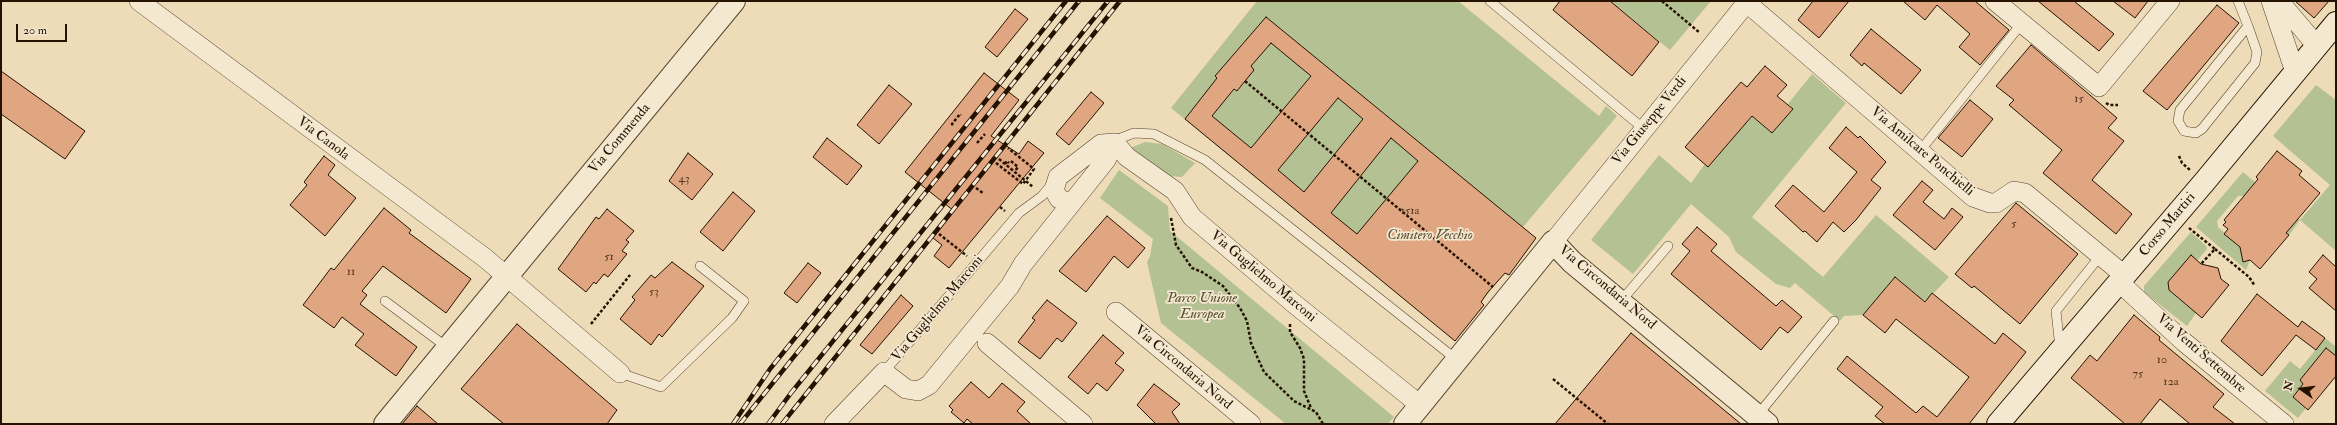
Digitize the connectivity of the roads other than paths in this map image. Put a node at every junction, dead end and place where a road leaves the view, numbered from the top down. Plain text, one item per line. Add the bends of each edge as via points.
1 (139, 1) edge
2 (734, 1) edge
3 (1490, 1) edge
4 (1995, 1) edge
5 (2170, 1) edge
6 (2238, 1) edge
7 (2271, 1) edge
8 (2279, 1) edge
9 (1748, 2) edge
10 (2022, 23) junction
11 (2336, 23) edge
12 (2248, 26) junction
13 (2317, 46) junction
14 (2295, 72) junction
15 (1644, 129) junction
16 (1115, 143) junction
17 (1920, 151) junction
18 (1058, 177) junction
19 (1072, 203) junction
20 (1552, 242) junction
21 (1668, 246) dead end
22 (2100, 256) junction
23 (700, 266) dead end
24 (506, 277) junction
25 (2122, 279) junction
26 (385, 301) dead end
27 (1621, 301) junction
28 (1116, 312) dead end
29 (1834, 321) dead end
30 (987, 343) dead end
31 (448, 348) junction
32 (2060, 351) junction
33 (1458, 360) junction
34 (884, 372) junction
35 (620, 373) joint
36 (1420, 405) junction
37 (1762, 420) edge
38 (385, 424) edge
39 (834, 424) edge
40 (1083, 424) edge
41 (1250, 424) edge
42 (1404, 424) edge
43 (1998, 424) edge
44 (2284, 424) edge

1 - 24 street, Via Canola via 485,258
2 - 24 street, Via Commenda
3 - 15 lane
4 - 10 street
5 - 10 street via 2099,87
6 - 12 lane
7 - 14 street
8 - 13 street
9 - 15 street, Via Giuseppe Verdi
9 - 17 street, Via Amilcare Ponchielli
10 - 17 lane
11 - 13 street, Corso Martiri
12 - 12 lane via 2180,110 2178,121 2184,131 2196,133 2202,128 2255,62 2257,52
13 - 14 street, Corso Martiri
14 - 25 street, Corso Martiri
15 - 20 street, Via Giuseppe Verdi
16 - 18 street, Via Guglielmo Marconi via 1101,144
16 - 19 street, Via Guglielmo Marconi via 1106,160
16 - 33 lane via 1134,133 1154,134 1205,160
16 - 36 street, Via Guglielmo Marconi via 1127,156 1176,191 1192,217
17 - 22 street, Via Amilcare Ponchielli via 1979,200 1996,202 2014,191 2025,193
18 - 19 street via 1054,190 1058,199
18 - 34 lane, Via Guglielmo Marconi via 1042,196 1019,213
19 - 34 street, Via Guglielmo Marconi via 1023,264 1010,286 929,385 918,391 906,389
20 - 27 street, Via Circondaria Nord via 1572,262
20 - 33 street, Via Circondaria Nord
21 - 27 lane
22 - 25 street, Via Amilcare Ponchielli
22 - 32 lane via 2056,311
23 - 35 lane via 744,301 732,318 661,387
24 - 31 street, Via Commenda
24 - 35 street
25 - 32 street, Corso Martiri
25 - 44 street, Via Venti Settembre via 2184,342
26 - 31 lane
27 - 37 street, Via Circondaria Nord
28 - 41 street, Via Circondaria Nord
29 - 37 lane
30 - 40 street
31 - 38 street, Via Commenda
32 - 43 street, Corso Martiri
33 - 36 street, Via Circondaria Nord
34 - 39 street, Via Guglielmo Marconi
36 - 42 street, Via Circondaria Nord

